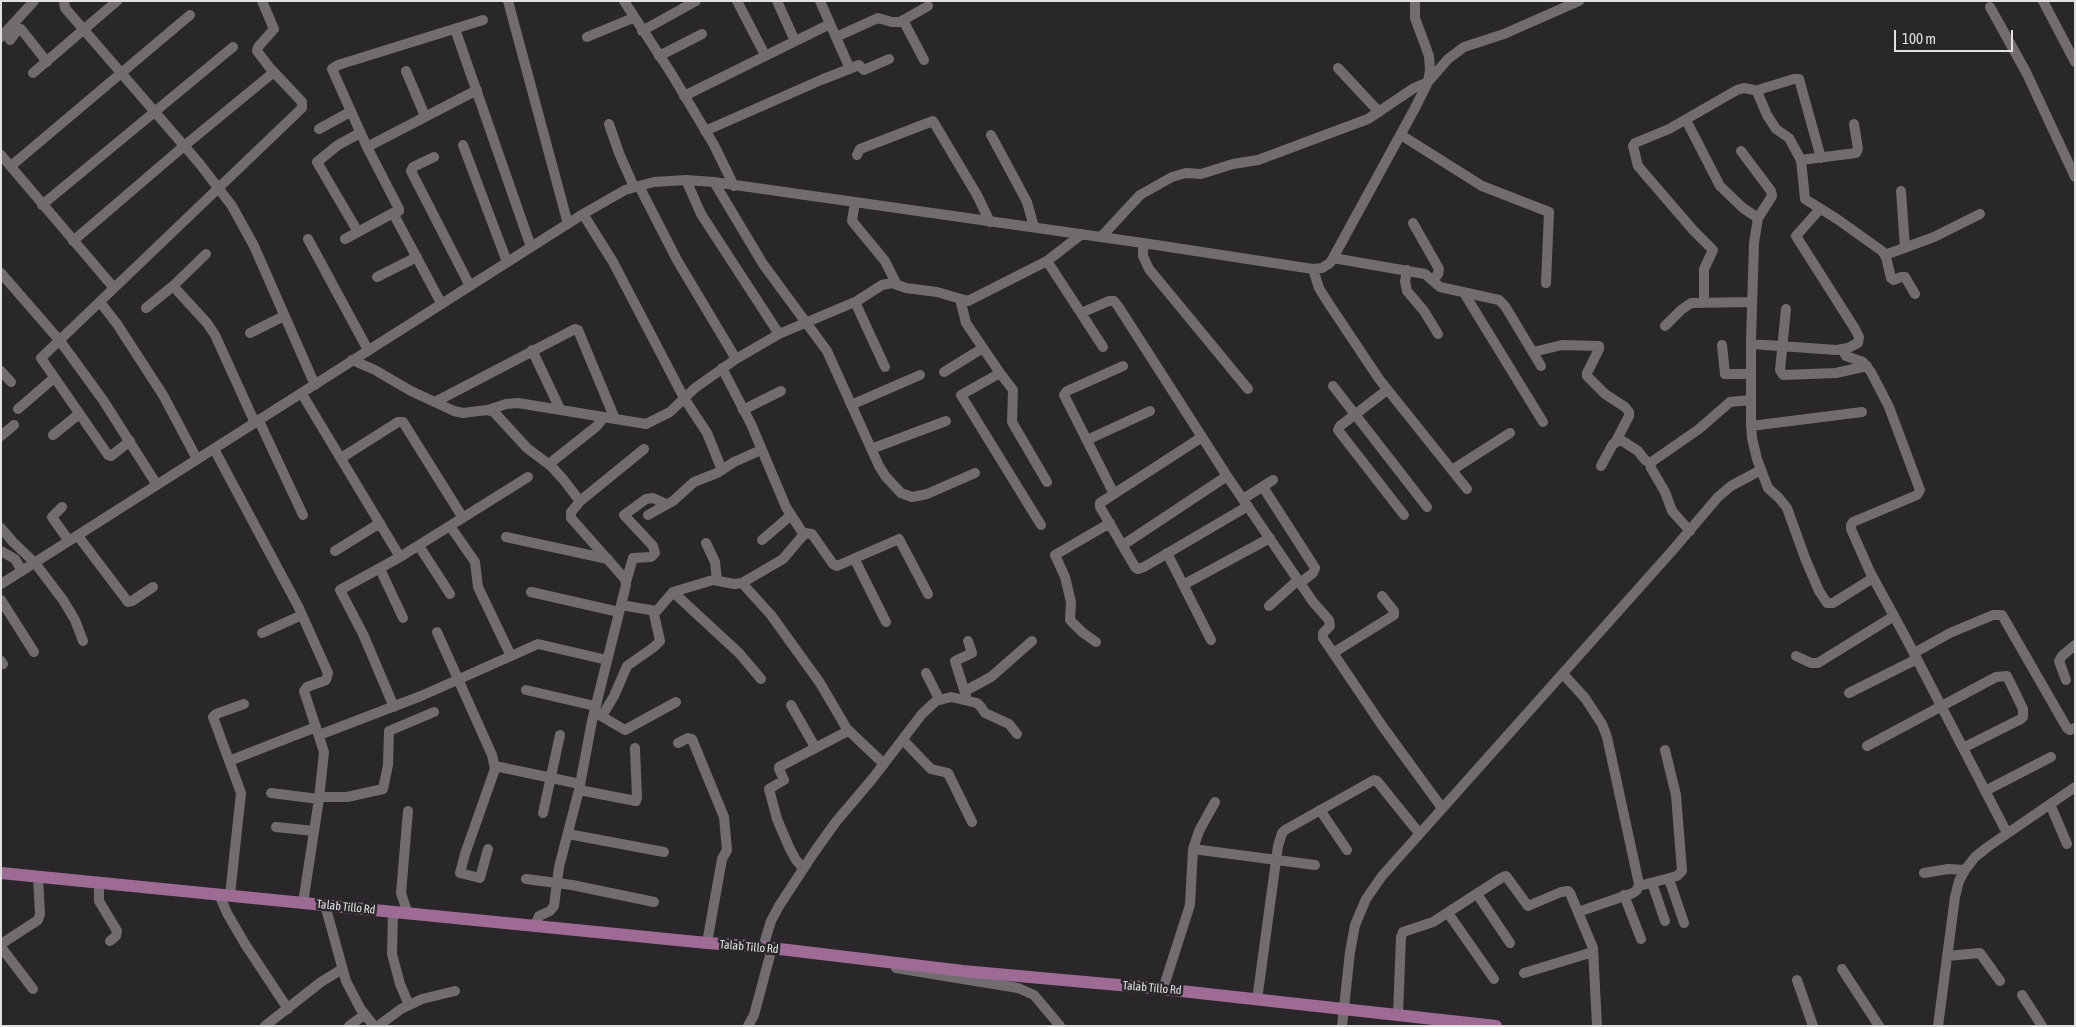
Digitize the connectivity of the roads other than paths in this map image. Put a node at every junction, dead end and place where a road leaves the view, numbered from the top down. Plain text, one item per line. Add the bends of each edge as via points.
1 (34, 1) edge
2 (64, 1) edge
3 (117, 1) edge
4 (262, 1) edge
5 (508, 1) edge
6 (624, 1) edge
7 (696, 1) edge
8 (738, 1) edge
9 (777, 1) edge
10 (820, 1) edge
11 (1415, 1) edge
12 (1579, 1) edge
13 (2043, 1) edge
14 (928, 6) dead end
15 (1990, 7) dead end
16 (190, 14) dead end
17 (634, 18) junction
18 (483, 20) dead end
19 (903, 20) junction
20 (830, 24) junction
21 (85, 29) junction
22 (455, 29) junction
23 (642, 31) junction
24 (702, 34) dead end
25 (587, 37) dead end
26 (836, 37) junction
27 (5, 39) edge
28 (795, 41) junction
29 (2070, 43) edge
30 (233, 47) dead end
31 (765, 55) junction
32 (659, 56) junction
33 (889, 59) dead end
34 (924, 60) dead end
35 (47, 62) junction
36 (2075, 62) edge
37 (850, 68) junction
38 (1338, 68) dead end
39 (406, 71) dead end
40 (121, 72) junction
41 (274, 72) junction
42 (33, 74) dead end
43 (1428, 82) junction
44 (476, 90) junction
45 (1759, 91) junction
46 (684, 96) junction
47 (154, 112) junction
48 (350, 112) junction
49 (1380, 112) junction
50 (425, 116) junction
51 (1686, 120) junction
52 (609, 124) dead end
53 (1854, 124) dead end
54 (319, 129) dead end
55 (705, 131) junction
56 (360, 133) junction
57 (991, 135) dead end
58 (1401, 135) junction
59 (463, 145) dead end
60 (184, 146) junction
61 (367, 147) junction
62 (1741, 151) dead end
63 (1, 155) edge
64 (857, 155) dead end
65 (434, 157) dead end
66 (1821, 158) junction
67 (1800, 160) junction
68 (11, 166) junction
69 (2075, 176) edge
70 (686, 180) junction
71 (714, 182) junction
72 (732, 182) junction
73 (634, 184) junction
74 (219, 189) junction
75 (1901, 190) dead end
76 (855, 202) junction
77 (42, 205) junction
78 (1820, 209) junction
79 (393, 213) junction
80 (584, 214) junction
81 (1980, 214) dead end
82 (1758, 218) junction
83 (567, 220) junction
84 (990, 222) junction
85 (1413, 223) dead end
86 (1034, 227) junction
87 (358, 232) junction
88 (1082, 234) junction
89 (1101, 237) junction
90 (308, 239) dead end
91 (345, 239) dead end
92 (74, 241) junction
93 (530, 243) junction
94 (1143, 243) junction
95 (1905, 248) junction
96 (206, 254) dead end
97 (1885, 256) junction
98 (417, 257) junction
99 (1333, 258) junction
100 (506, 259) junction
101 (1047, 261) junction
102 (1313, 269) junction
103 (1407, 270) junction
104 (1, 273) edge
105 (377, 277) dead end
106 (1432, 280) junction
107 (467, 282) junction
108 (1546, 283) dead end
109 (897, 285) junction
110 (173, 286) junction
111 (114, 288) junction
112 (1464, 292) junction
113 (1916, 294) dead end
114 (960, 299) junction
115 (440, 300) junction
116 (100, 302) junction
117 (855, 302) junction
118 (1704, 302) junction
119 (1752, 302) junction
120 (146, 308) dead end
121 (1786, 309) dead end
122 (1081, 313) junction
123 (284, 316) junction
124 (807, 322) junction
125 (1665, 326) dead end
126 (250, 333) dead end
127 (778, 334) junction
128 (1438, 334) dead end
129 (60, 341) junction
130 (1751, 344) junction
131 (1722, 345) dead end
132 (366, 346) junction
133 (1783, 346) junction
134 (1103, 347) dead end
135 (983, 348) junction
136 (1842, 349) junction
137 (532, 350) junction
138 (1533, 352) junction
139 (736, 359) junction
140 (352, 360) junction
141 (1122, 366) dead end
142 (1541, 366) dead end
143 (1867, 366) junction
144 (885, 367) dead end
145 (722, 368) junction
146 (1, 371) edge
147 (944, 372) dead end
148 (1000, 373) junction
149 (1751, 374) junction
150 (920, 375) dead end
151 (54, 378) junction
152 (313, 380) junction
153 (11, 382) dead end
154 (1333, 386) dead end
155 (1248, 388) dead end
156 (1387, 390) junction
157 (780, 391) dead end
158 (302, 394) junction
159 (684, 398) junction
160 (1752, 400) junction
161 (435, 402) junction
162 (851, 405) junction
163 (18, 409) dead end
164 (560, 409) junction
165 (488, 410) junction
166 (743, 410) junction
167 (1150, 411) dead end
168 (1862, 412) dead end
169 (79, 414) junction
170 (1354, 415) junction
171 (604, 417) junction
172 (255, 419) junction
173 (615, 419) junction
174 (946, 421) dead end
175 (1543, 422) dead end
176 (14, 425) dead end
177 (1751, 426) junction
178 (1510, 433) dead end
179 (53, 435) dead end
180 (1, 436) edge
181 (1202, 437) junction
182 (1087, 440) junction
183 (130, 441) junction
184 (1616, 441) junction
185 (644, 448) dead end
186 (214, 449) junction
187 (871, 449) junction
188 (761, 450) junction
189 (195, 454) junction
190 (341, 458) junction
191 (1650, 463) junction
192 (548, 464) junction
193 (1601, 466) dead end
194 (722, 470) junction
195 (1452, 470) junction
196 (1761, 470) junction
197 (975, 473) dead end
198 (1227, 476) junction
199 (528, 477) dead end
200 (1273, 480) dead end
201 (155, 482) junction
202 (1047, 482) dead end
203 (1262, 487) junction
204 (1467, 489) dead end
205 (1114, 494) junction
206 (579, 502) junction
207 (1245, 502) junction
208 (666, 504) junction
209 (62, 507) dead end
210 (1427, 507) dead end
211 (303, 515) dead end
212 (648, 515) dead end
213 (1404, 515) dead end
214 (790, 516) junction
215 (463, 518) junction
216 (380, 523) junction
217 (1110, 523) junction
218 (1041, 525) dead end
219 (450, 526) junction
220 (1, 528) edge
221 (1690, 531) junction
222 (804, 534) junction
223 (69, 537) junction
224 (506, 538) dead end
225 (1270, 538) junction
226 (762, 540) dead end
227 (706, 542) dead end
228 (419, 546) junction
229 (1122, 546) junction
230 (1, 551) edge
231 (335, 551) dead end
232 (1167, 553) junction
233 (400, 557) junction
234 (608, 559) junction
235 (33, 560) junction
236 (855, 560) junction
237 (20, 568) junction
238 (380, 569) junction
239 (1873, 578) junction
240 (717, 580) junction
241 (1299, 581) junction
242 (626, 582) junction
243 (742, 582) junction
244 (1, 584) edge
245 (1183, 585) junction
246 (153, 588) dead end
247 (531, 592) dead end
248 (673, 592) junction
249 (450, 594) dead end
250 (928, 594) dead end
251 (1382, 596) dead end
252 (1, 600) edge
253 (1269, 606) dead end
254 (620, 608) junction
255 (656, 611) junction
256 (302, 615) junction
257 (1894, 616) junction
258 (404, 618) dead end
259 (886, 622) dead end
260 (437, 632) dead end
261 (262, 633) dead end
262 (1211, 640) dead end
263 (83, 641) dead end
264 (968, 641) dead end
265 (1032, 641) dead end
266 (1096, 642) dead end
267 (2075, 645) edge
268 (34, 652) dead end
269 (1333, 654) junction
270 (511, 656) junction
271 (1796, 656) dead end
272 (1916, 656) junction
273 (607, 660) junction
274 (926, 673) dead end
275 (1563, 674) junction
276 (458, 679) junction
277 (760, 679) dead end
278 (2066, 680) dead end
279 (526, 690) dead end
280 (1849, 693) dead end
281 (966, 696) junction
282 (940, 699) junction
283 (676, 702) dead end
284 (244, 704) dead end
285 (791, 705) dead end
286 (1941, 705) junction
287 (394, 707) junction
288 (434, 712) dead end
289 (598, 713) junction
290 (2075, 728) edge
291 (318, 731) junction
292 (848, 731) junction
293 (1017, 734) dead end
294 (560, 735) dead end
295 (903, 740) junction
296 (678, 743) dead end
297 (1867, 746) dead end
298 (815, 747) junction
299 (634, 748) dead end
300 (1963, 748) junction
301 (1665, 750) dead end
302 (2051, 757) dead end
303 (229, 761) junction
304 (884, 764) junction
305 (494, 766) junction
306 (552, 778) junction
307 (579, 787) junction
308 (2075, 787) edge
309 (1985, 791) junction
310 (271, 792) dead end
311 (319, 798) junction
312 (1214, 802) dead end
313 (2050, 804) junction
314 (1442, 808) junction
315 (1320, 810) junction
316 (408, 811) dead end
317 (544, 813) dead end
318 (972, 822) dead end
319 (276, 827) dead end
320 (314, 831) junction
321 (1419, 833) junction
322 (2007, 833) junction
323 (572, 835) junction
324 (2067, 844) dead end
325 (488, 849) dead end
326 (1193, 849) junction
327 (1347, 850) dead end
328 (664, 852) dead end
329 (1277, 860) junction
330 (1316, 865) dead end
331 (803, 868) junction
332 (1961, 869) junction
333 (1, 873) edge
334 (1924, 873) dead end
335 (38, 877) junction
336 (526, 878) dead end
337 (1668, 878) junction
338 (99, 882) junction
339 (1652, 883) junction
340 (564, 884) junction
341 (1639, 886) junction
342 (1476, 894) junction
343 (224, 895) junction
344 (1624, 895) junction
345 (654, 902) dead end
346 (303, 903) junction
347 (325, 905) junction
348 (393, 912) junction
349 (1578, 912) junction
350 (1448, 913) junction
351 (408, 914) junction
352 (1665, 921) dead end
353 (1684, 923) dead end
354 (535, 925) junction
355 (1641, 939) dead end
356 (110, 941) dead end
357 (707, 943) junction
358 (1510, 943) dead end
359 (1, 945) edge
360 (768, 947) junction
361 (1593, 952) junction
362 (1947, 956) junction
363 (871, 960) junction
364 (1842, 969) dead end
365 (342, 970) junction
366 (1524, 972) dead end
367 (1494, 979) dead end
368 (1797, 980) dead end
369 (2000, 981) dead end
370 (33, 989) dead end
371 (1163, 989) junction
372 (455, 991) dead end
373 (2022, 995) dead end
374 (1258, 1000) junction
375 (409, 1005) junction
376 (1344, 1008) junction
377 (288, 1010) junction
378 (364, 1015) junction
379 (1398, 1015) junction
380 (265, 1026) edge
381 (349, 1026) edge
382 (374, 1026) edge
383 (378, 1026) edge
384 (748, 1026) edge
385 (1060, 1026) edge
386 (1342, 1026) edge
387 (1496, 1026) edge
388 (1597, 1026) edge
389 (1813, 1026) edge
390 (1879, 1026) edge
391 (1938, 1026) edge
392 (2042, 1026) edge

1 - 27 street
2 - 21 street via 65,8
3 - 21 street
4 - 41 street via 274,30 257,51
5 - 83 street
6 - 17 street
7 - 23 street
8 - 31 street
9 - 28 street
10 - 20 street
11 - 43 street via 1415,18 1429,56
12 - 43 street via 1504,34 1464,47 1448,59
13 - 29 street
14 - 19 street
15 - 69 street
16 - 40 street
17 - 23 street
17 - 25 street
18 - 22 street
19 - 26 street via 892,22 878,18
19 - 34 street
20 - 26 street
20 - 28 street
21 - 35 street
21 - 40 street
22 - 44 street
22 - 48 street via 333,67
23 - 32 street
24 - 32 street
26 - 37 street
27 - 35 street via 21,29
28 - 31 street
29 - 36 street
30 - 47 street
31 - 46 street
32 - 46 street
33 - 37 street via 864,70 860,65
35 - 42 street
37 - 55 street
38 - 49 street
39 - 50 street
40 - 47 street
40 - 68 street
41 - 60 street
41 - 74 street via 303,106
43 - 49 street
43 - 58 street
44 - 50 street
44 - 93 street
45 - 51 street via 1737,90
45 - 66 street via 1799,79
45 - 67 street via 1767,115 1776,129 1789,138
46 - 55 street
47 - 60 street
47 - 77 street
48 - 54 street
48 - 56 street
49 - 89 street via 1355,125 1258,160 1201,174 1186,173 1172,177 1140,195
50 - 61 street
51 - 82 street via 1720,186 1742,208
51 - 118 street via 1635,143 1632,149 1638,166 1712,248 1704,269
52 - 73 street
53 - 66 street via 1857,151
55 - 72 street
56 - 61 street
56 - 87 street via 317,162
57 - 86 street via 1027,202
58 - 99 street
58 - 108 street via 1496,193 1549,212
59 - 100 street
60 - 74 street
60 - 92 street
61 - 79 street via 400,208
62 - 82 street via 1772,193
63 - 68 street
64 - 84 street via 860,149 932,121
65 - 107 street via 411,171
66 - 67 street
67 - 78 street via 1804,197
68 - 77 street
70 - 71 street
70 - 73 street
70 - 127 street via 701,214
71 - 72 street
71 - 124 street via 763,264
72 - 76 street
73 - 80 street
73 - 139 street
74 - 111 street
74 - 123 street via 247,231
75 - 95 street
76 - 84 street
76 - 109 street via 852,221 885,261
77 - 92 street
78 - 97 street via 1874,244
78 - 136 street via 1796,236 1857,334 1858,342
79 - 87 street
79 - 98 street
80 - 83 street
80 - 159 street via 613,262
81 - 95 street via 1949,231
82 - 119 street
83 - 93 street
84 - 86 street
85 - 106 street via 1439,269
86 - 88 street
87 - 91 street
88 - 89 street
88 - 101 street
89 - 94 street
90 - 132 street
92 - 111 street
93 - 100 street
94 - 102 street
94 - 155 street via 1143,256 1149,269
95 - 97 street
96 - 110 street
97 - 113 street via 1891,278 1905,277
98 - 105 street
98 - 115 street
99 - 102 street via 1326,266
99 - 103 street
100 - 107 street
101 - 114 street via 972,299
101 - 122 street
102 - 156 street via 1327,302
103 - 106 street via 1425,274
103 - 128 street via 1407,291
104 - 129 street
106 - 112 street via 1440,287
107 - 115 street
109 - 114 street
109 - 117 street via 886,283
110 - 120 street
110 - 172 street via 211,328
111 - 116 street
112 - 138 street via 1499,300
112 - 175 street
114 - 135 street via 964,320
115 - 132 street
116 - 129 street
116 - 189 street via 142,362
117 - 124 street
117 - 144 street
118 - 119 street
118 - 125 street via 1688,305
119 - 130 street
121 - 133 street
122 - 134 street
122 - 181 street via 1107,301 1114,302
123 - 126 street
123 - 152 street
124 - 127 street
124 - 162 street via 827,351
127 - 139 street
129 - 151 street via 41,359
129 - 183 street
130 - 133 street
130 - 149 street
131 - 149 street via 1725,374
132 - 140 street
133 - 136 street
133 - 143 street via 1780,370 1785,376 1836,373
135 - 147 street
135 - 148 street
136 - 143 street via 1848,358
137 - 161 street
137 - 164 street
137 - 173 street via 577,329
138 - 142 street
138 - 184 street via 1562,345 1599,346 1587,376 1630,416
139 - 145 street
140 - 152 street
140 - 161 street
141 - 182 street via 1064,394
143 - 239 street via 1888,407 1920,490 1917,495 1851,525
145 - 159 street
145 - 166 street
146 - 153 street
148 - 202 street via 1013,390 1012,422
148 - 218 street via 961,395
149 - 160 street
150 - 162 street
151 - 163 street
151 - 169 street
152 - 158 street
154 - 170 street
156 - 170 street
156 - 195 street
157 - 166 street
158 - 172 street
158 - 190 street
159 - 173 street via 670,412 646,424
159 - 194 street via 707,433
160 - 177 street
160 - 191 street via 1730,402 1705,425
161 - 165 street via 460,413
162 - 187 street
164 - 165 street via 510,403
164 - 171 street
165 - 192 street via 494,412 527,448
166 - 188 street
167 - 182 street
168 - 177 street
169 - 179 street
169 - 183 street via 108,456
170 - 210 street
170 - 213 street via 1340,426 1339,431
171 - 173 street
171 - 192 street
172 - 186 street
172 - 211 street
174 - 187 street
176 - 180 street
177 - 196 street
178 - 195 street
181 - 198 street
181 - 205 street
182 - 205 street
183 - 201 street
184 - 191 street via 1635,449
184 - 193 street
185 - 206 street
186 - 189 street
186 - 256 street
187 - 197 street via 886,477 901,492 912,497
188 - 194 street
188 - 214 street
189 - 201 street
190 - 215 street via 398,422 403,422
190 - 216 street
191 - 221 street via 1672,511
192 - 206 street
194 - 208 street via 690,484
195 - 204 street
196 - 221 street via 1724,491
196 - 239 street via 1768,488 1787,508 1819,591 1827,602 1833,603
198 - 207 street
198 - 229 street
199 - 215 street
200 - 203 street
201 - 223 street
203 - 207 street
203 - 241 street via 1314,567 1313,573
205 - 217 street via 1100,504
206 - 234 street via 571,512 571,518
207 - 225 street
207 - 232 street
208 - 212 street
208 - 242 street via 653,498 646,499 624,515 655,553 651,557 633,558
209 - 223 street via 52,517
214 - 222 street
214 - 226 street
215 - 219 street
216 - 231 street
216 - 233 street
217 - 229 street
217 - 266 street via 1055,555 1066,577 1070,620
219 - 228 street
219 - 270 street via 475,562 478,587
220 - 235 street
221 - 275 street
222 - 236 street via 812,534 835,565
222 - 243 street via 783,559
223 - 235 street
223 - 246 street via 128,602
224 - 234 street
225 - 241 street
225 - 245 street
227 - 240 street via 715,562
228 - 233 street
228 - 249 street
229 - 232 street via 1138,569
230 - 237 street via 13,558
232 - 245 street
233 - 238 street
234 - 242 street
235 - 237 street
235 - 263 street via 68,608
236 - 250 street via 900,539
236 - 259 street
237 - 244 street
238 - 258 street
238 - 287 street via 340,592 363,634
239 - 257 street
240 - 243 street via 734,584
240 - 248 street
241 - 253 street
241 - 269 street via 1329,620 1330,626 1322,636
242 - 254 street
243 - 292 street via 771,615 820,682
245 - 262 street
247 - 254 street
248 - 255 street
248 - 277 street via 739,653
251 - 269 street via 1394,610 1394,615
252 - 268 street
254 - 255 street
254 - 273 street
255 - 289 street via 660,641 627,666 614,696
256 - 261 street
256 - 291 street via 328,675 326,680 305,689
257 - 271 street via 1820,662 1814,664
257 - 272 street
260 - 276 street
264 - 281 street via 972,653 955,661
265 - 281 street
267 - 278 street via 2060,661
269 - 314 street
270 - 273 street via 541,644
270 - 276 street
272 - 280 street
272 - 286 street
272 - 290 street via 1950,633 1993,615 2002,616 2066,728
273 - 289 street
274 - 282 street
275 - 314 street
275 - 341 street via 1585,698 1607,736
276 - 287 street
276 - 305 street
279 - 289 street
281 - 282 street
281 - 293 street via 980,705 986,714 1009,724
282 - 295 street via 922,714
283 - 289 street via 625,730
284 - 303 street via 213,717
285 - 298 street
286 - 297 street
286 - 300 street
286 - 300 street via 1996,677 2004,675 2009,679 2023,709 2023,717
287 - 291 street
288 - 311 street via 388,733 388,765 383,789 347,797
289 - 307 street
291 - 303 street
291 - 311 street via 324,752
292 - 298 street
292 - 304 street
294 - 306 street
295 - 304 street
295 - 318 street via 931,769 948,773
296 - 357 street via 692,739 724,817 727,850 722,859
298 - 331 street via 779,766 784,780 770,787 769,792 789,847
299 - 307 street via 637,800
300 - 309 street
301 - 337 street via 1676,795 1682,868 1679,875
302 - 309 street
303 - 343 street via 241,794
304 - 331 street
305 - 306 street
305 - 325 street via 460,873 480,878
306 - 307 street
306 - 317 street
307 - 323 street
308 - 313 street
309 - 322 street
310 - 311 street
311 - 320 street
312 - 326 street
313 - 322 street
313 - 324 street
314 - 321 street
315 - 321 street via 1376,780
315 - 327 street
315 - 329 street via 1282,833
316 - 351 street via 401,893
319 - 320 street
320 - 346 street
321 - 376 street via 1382,876 1360,912 1352,936
322 - 332 street
323 - 328 street
323 - 340 street
326 - 329 street
326 - 371 street via 1190,905
329 - 330 street
329 - 374 street
331 - 360 street via 771,920
332 - 334 street
332 - 362 street
333 - 335 main road, Talab Tillo Rd
335 - 338 main road, Talab Tillo Rd
335 - 359 street via 38,920
336 - 340 street
337 - 339 street
337 - 353 street
338 - 343 main road, Talab Tillo Rd
338 - 356 street via 99,901 117,931
339 - 341 street
339 - 352 street
340 - 345 street
340 - 354 street via 552,909 539,916
341 - 344 street via 1636,891
342 - 349 street via 1506,876 1526,906 1566,891
342 - 350 street
342 - 358 street
343 - 346 main road, Talab Tillo Rd
343 - 377 street via 227,913
344 - 349 street
344 - 355 street
346 - 347 main road, Talab Tillo Rd
347 - 348 main road, Talab Tillo Rd
347 - 365 street
348 - 351 main road, Talab Tillo Rd
348 - 375 street via 392,954
349 - 361 street
350 - 367 street
350 - 379 street via 1402,934
351 - 354 main road, Talab Tillo Rd
354 - 357 main road, Talab Tillo Rd
357 - 360 main road, Talab Tillo Rd
359 - 370 street
360 - 363 main road, Talab Tillo Rd
360 - 384 street via 754,1015
361 - 366 street
361 - 388 street
362 - 369 street via 1980,953
362 - 391 street
363 - 371 main road, Talab Tillo Rd
363 - 385 street via 915,972 1018,988 1034,995
364 - 390 street
365 - 377 street via 321,982
365 - 378 street
368 - 389 street
371 - 374 main road, Talab Tillo Rd
372 - 375 street via 428,996
373 - 392 street
374 - 376 main road, Talab Tillo Rd
375 - 383 street
376 - 379 main road, Talab Tillo Rd
376 - 386 street
377 - 380 street
378 - 381 street
378 - 382 street
379 - 387 main road, Talab Tillo Rd

